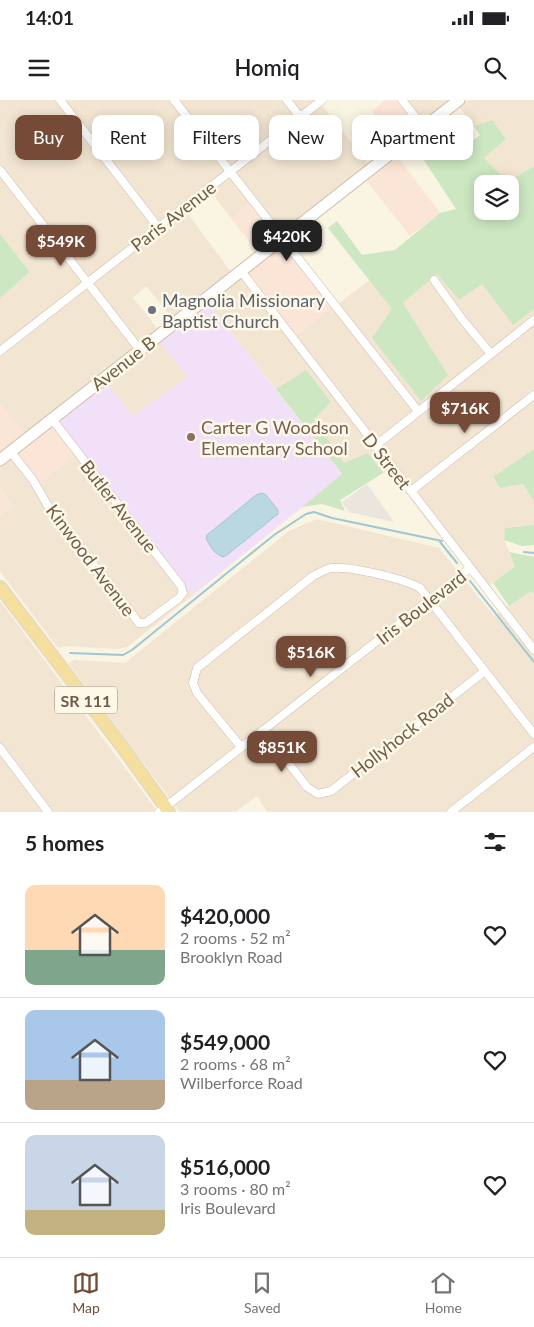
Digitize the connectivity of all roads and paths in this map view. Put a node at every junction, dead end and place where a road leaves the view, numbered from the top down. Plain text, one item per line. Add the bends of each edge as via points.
1 (60, 100) edge
2 (174, 100) edge
3 (287, 100) edge
4 (322, 100) edge
5 (402, 100) edge
6 (459, 100) edge
7 (298, 115) edge
8 (303, 115) edge
9 (414, 115) edge
10 (440, 115) edge
11 (269, 141) edge
12 (383, 160) edge
13 (0, 170) edge
14 (230, 172) junction
15 (158, 227) junction
16 (283, 238) junction
17 (241, 271) junction
18 (434, 280) dead end
19 (88, 283) junction
20 (534, 320) edge
21 (140, 350) junction
22 (0, 351) edge
23 (491, 354) junction
24 (534, 395) edge
25 (418, 411) junction
26 (52, 419) junction
27 (375, 446) junction
28 (11, 452) junction
29 (0, 460) edge
30 (410, 491) junction
31 (470, 568) junction
32 (183, 593) joint
33 (2, 594) edge
34 (429, 600) junction
35 (534, 650) edge
36 (485, 670) junction
37 (263, 730) junction
38 (534, 734) edge
39 (241, 747) junction
40 (534, 747) edge
41 (0, 748) edge
42 (164, 810) edge
43 (48, 812) edge
44 (450, 812) edge

1 - 15 street
2 - 14 street
3 - 7 street
4 - 8 street, Paris Avenue
5 - 9 street
6 - 10 main road, Avenue B
11 - 14 street, Paris Avenue
12 - 16 main road, Avenue B
13 - 19 street
14 - 15 street, Paris Avenue
14 - 16 street
15 - 19 street, Paris Avenue
16 - 17 main road, Avenue B
16 - 25 street
17 - 21 main road, Avenue B
17 - 27 street, D Street
18 - 23 street
19 - 21 street
19 - 22 street, Paris Avenue
20 - 23 street
21 - 26 main road, Avenue B
23 - 25 street
24 - 30 street
25 - 27 street
26 - 28 main road, Avenue B
26 - 32 street, Butler Avenue via 181,586
27 - 30 street, D Street
28 - 29 main road, Avenue B
28 - 32 street, Kinwood Avenue via 48,506 139,623 148,621
30 - 31 street, D Street
31 - 34 street, Iris Boulevard
31 - 35 street, D Street
33 - 42 main road, SR 111 via 120,744
34 - 36 street
34 - 37 street, Iris Boulevard
34 - 39 street via 420,588 407,582 341,568 331,568 314,576 197,668 193,683 197,692
36 - 37 street, Hollyhock Road via 324,794 307,787
36 - 38 street
37 - 39 street, Iris Boulevard
39 - 42 street, Iris Boulevard
40 - 44 street
41 - 43 street

